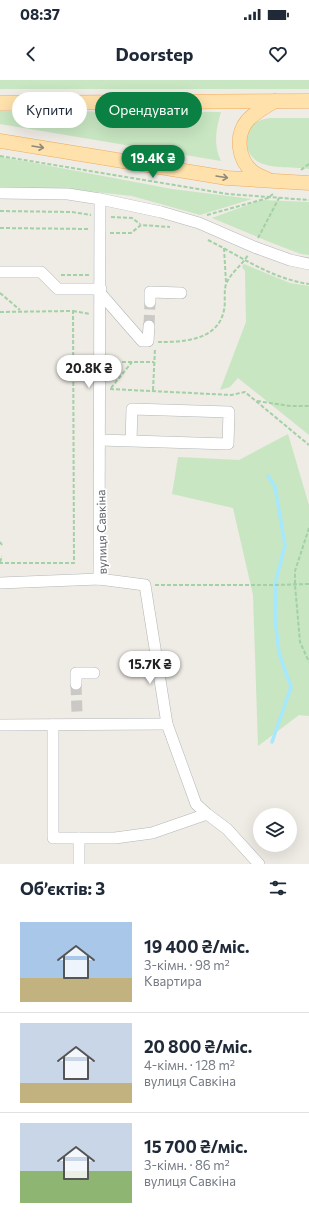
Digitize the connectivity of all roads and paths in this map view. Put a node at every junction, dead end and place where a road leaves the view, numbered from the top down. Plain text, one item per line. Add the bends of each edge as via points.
1 (276, 101) junction
2 (309, 101) edge
3 (0, 103) edge
4 (0, 141) edge
5 (0, 156) edge
6 (273, 182) junction
7 (309, 183) edge
8 (0, 193) edge
9 (268, 198) junction
10 (279, 198) junction
11 (100, 199) junction
12 (309, 200) edge
13 (0, 212) edge
14 (205, 215) dead end
15 (100, 216) junction
16 (141, 225) junction
17 (176, 227) dead end
18 (0, 228) edge
19 (105, 232) junction
20 (109, 239) dead end
21 (206, 239) dead end
22 (254, 247) junction
23 (224, 248) junction
24 (245, 260) junction
25 (309, 264) edge
26 (101, 265) junction
27 (0, 272) edge
28 (61, 275) dead end
29 (226, 283) junction
30 (309, 284) edge
31 (101, 292) junction
32 (0, 293) edge
33 (181, 293) dead end
34 (150, 302) tunnel mouth
35 (21, 311) junction
36 (74, 311) junction
37 (0, 312) edge
38 (101, 316) junction
39 (149, 326) tunnel mouth
40 (152, 341) junction
41 (101, 362) junction
42 (132, 362) junction
43 (154, 362) junction
44 (110, 389) dead end
45 (153, 391) dead end
46 (256, 401) dead end
47 (309, 406) edge
48 (100, 440) junction
49 (131, 442) junction
50 (309, 528) edge
51 (0, 542) edge
52 (2, 545) dead end
53 (2, 556) dead end
54 (0, 563) edge
55 (100, 579) junction
56 (0, 584) edge
57 (309, 584) edge
58 (145, 585) junction
59 (294, 585) junction
60 (309, 662) edge
61 (94, 673) dead end
62 (76, 684) tunnel mouth
63 (76, 713) tunnel mouth
64 (77, 724) junction
65 (167, 724) junction
66 (0, 725) edge
67 (53, 725) junction
68 (207, 814) junction
69 (79, 838) junction
70 (79, 864) edge
71 (259, 864) edge

1 - 2 main road
1 - 3 main road
1 - 6 main road via 261,109 246,122 239,144 246,165 253,172
4 -> 6 main road via 227,178
5 - 9 path via 228,194
6 - 7 main road
8 - 11 street via 68,194
9 - 10 path
9 - 14 path
10 - 12 path
10 - 22 path
11 - 15 street, вулиця Савкіна
11 - 22 street via 198,223
13 - 15 path via 72,212
15 - 16 path via 132,218
15 - 19 street, вулиця Савкіна
16 - 17 path
16 - 19 path via 131,233
18 - 19 path via 89,229
19 - 20 path
19 - 26 street, вулиця Савкіна
21 - 23 path
22 - 24 path
22 - 25 street
23 - 24 path
23 - 29 path
24 - 29 path
24 - 30 path via 290,281
26 - 28 path via 88,275
26 - 31 street, вулиця Савкіна
27 - 31 street via 41,272 58,289
29 - 40 path via 224,310 213,330 193,340
31 - 38 street, вулиця Савкіна
31 - 40 street via 142,341
32 - 35 path
33 - 34 street via 150,292
35 - 36 path
35 - 37 path
36 - 38 path
36 - 54 path via 74,563
38 - 41 street, вулиця Савкіна
39 - 40 street
40 - 43 path
41 - 42 path
41 - 48 street, вулиця Савкіна
42 - 43 path
42 - 44 path
43 - 45 path
46 - 47 path
48 - 49 street
48 - 55 street, вулиця Савкіна
49 - 49 street via 228,444 229,412 132,409
50 - 59 path via 295,571
51 - 52 path
53 - 54 path
55 - 56 street
55 - 58 street, вулиця Савкіна
57 - 59 path
58 - 59 path
58 - 65 street
59 - 60 path via 300,642
61 - 62 street via 76,673
63 - 64 street
64 - 65 street
64 - 67 street
65 - 68 street via 196,804
66 - 67 street
67 - 69 street via 53,838
68 - 69 street via 152,833 115,838
68 - 71 street via 227,828
69 - 70 street

